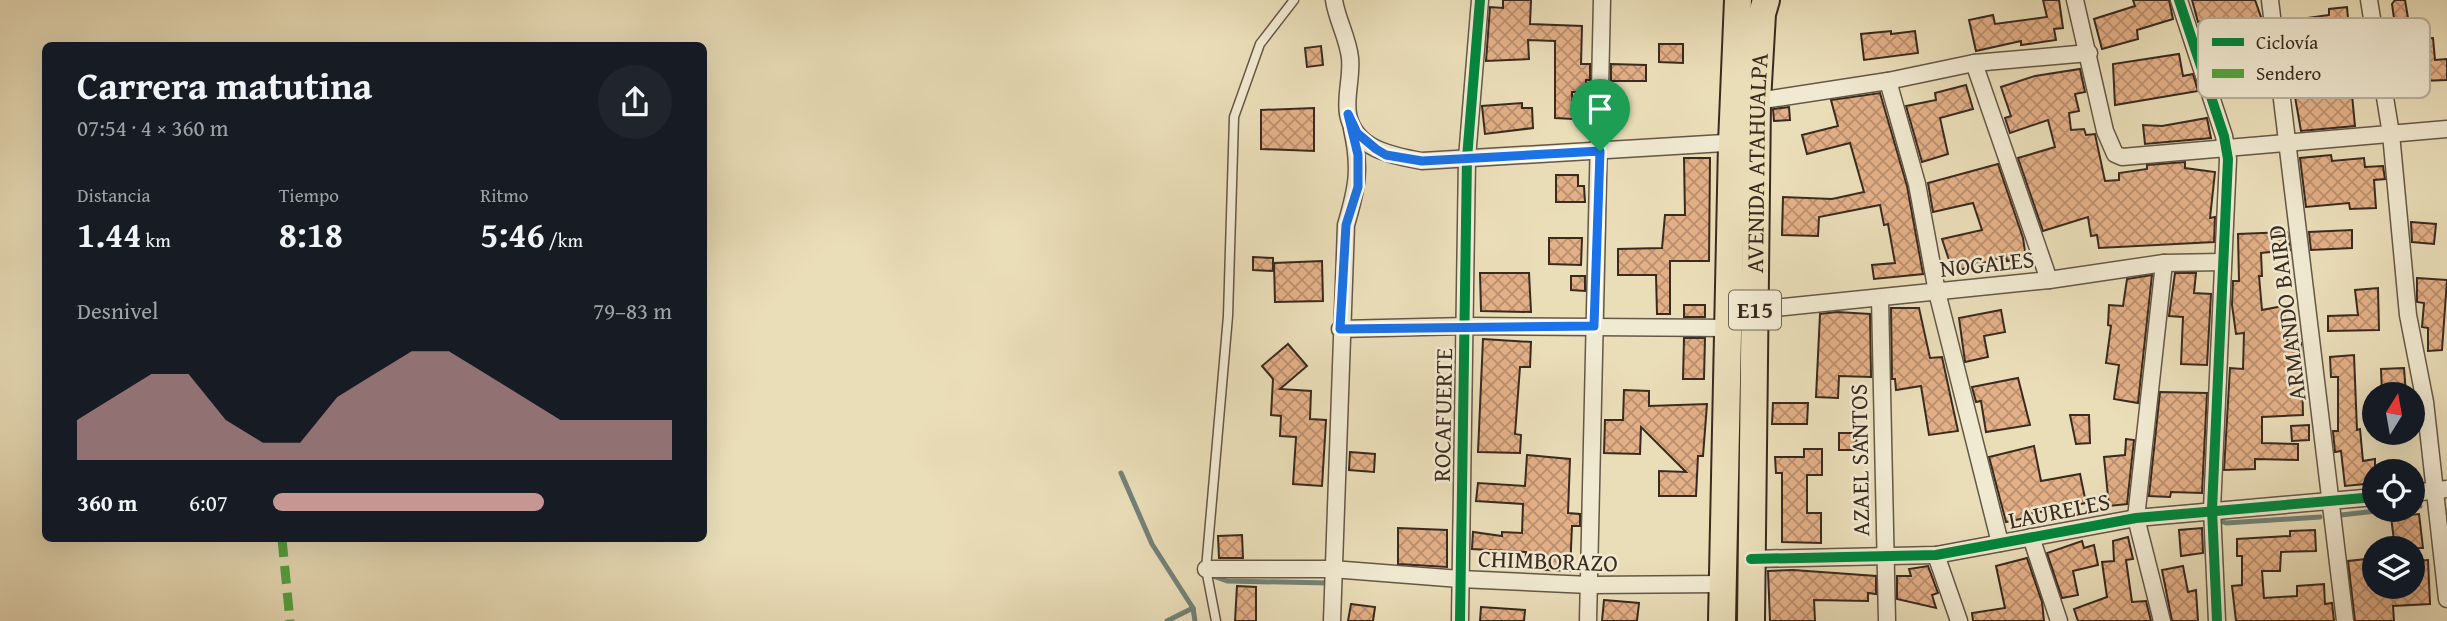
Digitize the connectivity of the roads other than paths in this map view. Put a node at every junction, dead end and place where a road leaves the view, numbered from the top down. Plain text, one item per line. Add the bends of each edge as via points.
1 (1294, 0) edge
2 (1334, 0) edge
3 (1480, 0) edge
4 (1602, 0) edge
5 (1738, 0) edge
6 (1766, 0) edge
7 (2075, 0) edge
8 (2179, 0) edge
9 (2270, 0) edge
10 (2369, 0) edge
11 (2273, 18) edge
12 (2372, 18) edge
13 (2089, 53) junction
14 (2198, 57) edge
15 (1974, 63) junction
16 (1888, 81) junction
17 (2211, 98) edge
18 (2284, 98) edge
19 (2385, 98) edge
20 (1758, 101) junction
21 (1348, 114) junction
22 (2447, 129) edge
23 (2391, 134) junction
24 (1744, 142) junction
25 (2290, 143) junction
26 (2228, 148) junction
27 (1600, 151) junction
28 (1467, 158) junction
29 (2223, 262) junction
30 (2164, 263) junction
31 (2049, 280) junction
32 (1937, 292) junction
33 (1880, 298) junction
34 (1755, 310) junction
35 (1466, 326) junction
36 (1594, 326) junction
37 (1728, 328) junction
38 (1340, 329) junction
39 (2441, 490) edge
40 (2362, 498) edge
41 (2332, 501) junction
42 (2212, 509) junction
43 (2136, 518) junction
44 (2031, 537) junction
45 (2000, 543) junction
46 (1936, 555) junction
47 (1885, 558) junction
48 (1751, 559) junction
49 (1206, 569) junction
50 (1332, 569) junction
51 (1460, 579) junction
52 (1589, 584) junction
53 (1722, 584) junction
54 (2447, 599) edge
55 (1216, 621) edge
56 (1332, 621) edge
57 (1460, 621) edge
58 (1588, 621) edge
59 (1722, 621) edge
60 (1751, 621) edge
61 (1887, 621) edge
62 (1959, 621) edge
63 (2059, 621) edge
64 (2162, 621) edge
65 (2217, 621) edge
66 (2345, 621) edge

1 - 49 lane via 1260,44 1234,117 1228,316
2 - 21 street via 1349,54
3 - 28 street, ROCAFUERTE
4 - 27 street
5 - 24 highway, AVENIDA ATAHUALPA / E15
6 - 20 highway, AVENIDA ATAHUALPA / E15
7 - 13 street
8 - 14 street
9 - 11 street, ARMANDO BAIRD
10 - 12 street
13 - 15 street
13 - 26 street via 2105,131 2115,154
15 - 16 street
15 - 31 street
16 - 20 street
16 - 32 street via 1917,184
17 - 26 street
18 - 25 street, ARMANDO BAIRD
19 - 23 street
20 - 24 highway, AVENIDA ATAHUALPA / E15
21 - 28 street via 1357,133 1386,155 1422,161
21 - 38 street via 1358,155 1358,187 1346,225
22 - 23 street
23 - 25 street
23 - 39 street via 2408,315
24 - 27 street
24 - 34 highway, AVENIDA ATAHUALPA / E15
24 - 37 highway, AVENIDA ATAHUALPA / E15
25 - 26 street
25 - 41 street, ARMANDO BAIRD
26 - 29 street
27 - 28 street
27 - 36 street
28 - 35 street, ROCAFUERTE
29 - 30 street, NOGALES
29 - 42 street
30 - 31 street, NOGALES
30 - 43 street
31 - 32 street, NOGALES
32 - 33 street, NOGALES
32 - 45 street
33 - 34 street, NOGALES
33 - 47 street, AZAEL SANTOS
34 - 48 highway, AVENIDA ATAHUALPA / E15
35 - 36 street
35 - 38 street
35 - 51 street, ROCAFUERTE
36 - 37 street
36 - 52 street
37 - 53 highway, AVENIDA ATAHUALPA / E15
38 - 50 street
39 - 54 street
40 - 41 street, LAURELES
41 - 42 street, LAURELES
41 - 66 street, ARMANDO BAIRD
42 - 43 street, LAURELES
42 - 65 street
43 - 44 street, LAURELES
43 - 64 street
44 - 45 street, LAURELES
44 - 63 street
45 - 46 street, LAURELES
46 - 47 street, LAURELES
46 - 62 street
47 - 48 street, LAURELES
47 - 61 street, AZAEL SANTOS
48 - 60 highway, AVENIDA ATAHUALPA / E15
49 - 50 street, CHIMBORAZO
49 - 55 lane
50 - 51 street, CHIMBORAZO
50 - 56 street
51 - 52 street, CHIMBORAZO
51 - 57 street, ROCAFUERTE
52 - 53 street, CHIMBORAZO
52 - 58 street
53 - 59 highway, AVENIDA ATAHUALPA / E15

